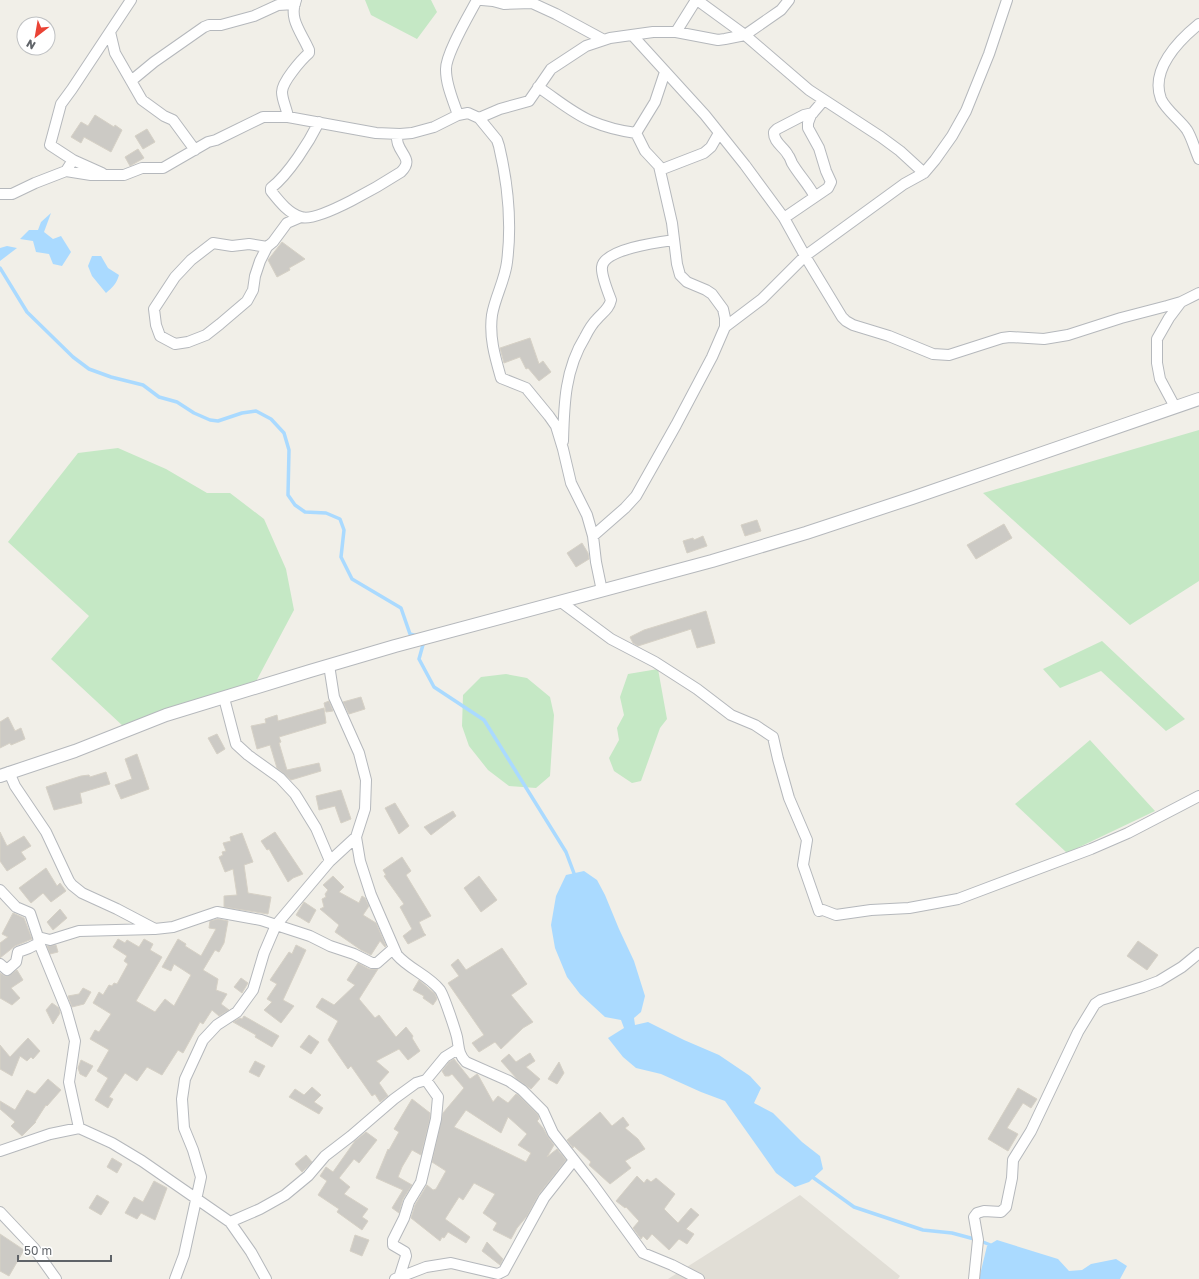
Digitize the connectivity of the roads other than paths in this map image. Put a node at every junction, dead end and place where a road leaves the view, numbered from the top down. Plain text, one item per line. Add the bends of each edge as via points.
1 (131, 0) edge
2 (477, 0) edge
3 (482, 0) edge
4 (696, 0) edge
5 (789, 0) edge
6 (996, 0) edge
7 (296, 2) edge
8 (1006, 2) edge
9 (1199, 24) edge
10 (110, 32) junction
11 (676, 32) junction
12 (745, 35) junction
13 (633, 36) junction
14 (604, 40) junction
15 (665, 72) junction
16 (131, 81) junction
17 (538, 87) junction
18 (823, 101) junction
19 (813, 113) junction
20 (458, 114) junction
21 (288, 117) junction
22 (479, 118) junction
23 (320, 122) junction
24 (636, 133) junction
25 (719, 133) junction
26 (396, 134) junction
27 (195, 150) junction
28 (1199, 159) edge
29 (73, 160) junction
30 (660, 170) junction
31 (66, 171) junction
32 (924, 173) junction
33 (105, 175) junction
34 (0, 194) edge
35 (815, 197) junction
36 (301, 217) junction
37 (784, 218) junction
38 (674, 240) junction
39 (267, 247) junction
40 (805, 256) junction
41 (1199, 293) edge
42 (1181, 302) junction
43 (725, 326) junction
44 (1198, 400) edge
45 (1175, 407) junction
46 (563, 449) junction
47 (593, 536) junction
48 (602, 591) junction
49 (562, 602) junction
50 (329, 665) junction
51 (224, 698) junction
52 (5, 774) edge
53 (1199, 796) edge
54 (356, 837) junction
55 (330, 861) junction
56 (0, 890) edge
57 (276, 925) junction
58 (155, 928) junction
59 (38, 940) junction
60 (394, 948) junction
61 (1199, 953) edge
62 (0, 964) edge
63 (458, 1049) junction
64 (426, 1080) junction
65 (79, 1128) junction
66 (0, 1151) edge
67 (574, 1160) junction
68 (197, 1200) junction
69 (0, 1212) edge
70 (230, 1222) junction
71 (397, 1278) edge
72 (56, 1279) edge
73 (175, 1279) edge
74 (266, 1279) edge
75 (699, 1279) edge
76 (974, 1279) edge

1 - 10 street
2 - 20 street via 453,45 445,68
3 - 14 street via 504,4 532,3
4 - 11 street
4 - 12 street
5 - 12 street via 781,10
6 - 8 street
7 - 16 street via 278,5 254,16 221,25 204,27
7 - 21 street via 296,27 309,53 283,86
8 - 32 street via 966,111 952,136
9 - 28 street via 1173,48 1159,83 1161,99 1187,132
10 - 16 street via 115,52
10 - 29 street via 59,108 50,145
11 - 12 street via 718,40
11 - 13 street via 653,32
12 - 18 street
13 - 14 street
13 - 15 street
14 - 17 street via 586,46 551,69
15 - 24 street via 655,102
15 - 25 street
16 - 27 street via 142,100 173,120
17 - 22 street via 529,101
17 - 24 street via 590,121 623,132
18 - 19 street
18 - 32 street via 881,137
19 - 35 street via 808,128 819,148 831,182 829,187
19 - 35 street via 777,129 773,134
20 - 22 street via 470,113
20 - 26 street via 434,127
21 - 23 street
21 - 27 street via 263,117
22 - 46 street via 499,146 510,210 507,262 492,314 491,336 494,352 501,378 526,388 556,426
23 - 26 street via 376,133
23 - 36 street via 271,191 290,212
24 - 30 street via 645,151
25 - 30 street via 704,153
25 - 37 street
26 - 36 street via 406,161 406,167 401,172 335,209 308,218
27 - 33 street via 163,168 142,168 124,174
29 - 31 street
29 - 33 street
30 - 38 street
31 - 33 street
31 - 34 street via 12,194
32 - 40 street via 904,184
35 - 37 street
36 - 39 street via 287,223
37 - 40 street
38 - 43 street via 680,275 712,294 723,309
38 - 46 street via 631,248 611,256 604,262 602,272 611,300 580,344 568,377
39 - 39 street via 247,301 220,324 206,335 188,342 175,344 160,336 154,309 175,277 191,260 213,244
40 - 42 street via 846,321 933,354 949,355 1002,338 1044,339 1068,335
40 - 43 street via 762,299
41 - 42 street
42 - 45 street via 1160,333 1156,344 1160,379
43 - 47 street via 712,358 636,496
44 - 45 street
45 - 48 street via 806,533
46 - 47 street via 570,483 587,515
47 - 48 street
48 - 49 street
49 - 50 street
49 - 53 street via 611,639 655,662 731,715 755,725 773,737 789,798 806,840 803,865 819,911 836,915 909,908 958,899 1091,850
50 - 51 street
50 - 54 street via 334,696 360,753 366,780 365,809
51 - 52 street via 166,715 74,751
51 - 55 street via 236,744 280,778 295,794 316,828
52 - 58 street via 46,832 72,885 82,893
54 - 55 street
54 - 60 street via 360,861 371,895
55 - 57 street
56 - 59 street via 16,907 30,913
57 - 58 street via 217,912 172,927
57 - 60 street via 310,936 372,963 377,963
57 - 68 street via 253,990 237,1012 217,1025 203,1040 185,1079 182,1099 184,1128 201,1177
58 - 59 street via 79,931 50,940
59 - 62 street via 30,948 18,952 16,962 7,970
59 - 65 street via 66,1010 75,1041 70,1082
60 - 63 street via 403,962 422,974 440,991 457,1037
61 - 76 street via 1159,981 1095,1004 1078,1032 1031,1131 1013,1160 1006,1207 1001,1212 984,1211 974,1217 978,1240
63 - 64 street via 445,1056
63 - 67 street via 466,1062 509,1081 522,1090 543,1111 553,1133
64 - 70 street via 416,1083 394,1099 325,1156 308,1176 286,1195
64 - 71 street via 438,1097 436,1119 421,1182 409,1202 393,1240 393,1245 405,1252 406,1256
65 - 66 street via 50,1134
65 - 68 street via 112,1143 142,1161
67 - 71 street via 544,1198 504,1271 498,1274 451,1262 426,1267
67 - 75 street via 643,1252
68 - 70 street
68 - 73 street via 184,1255
69 - 72 street via 34,1248
70 - 74 street

